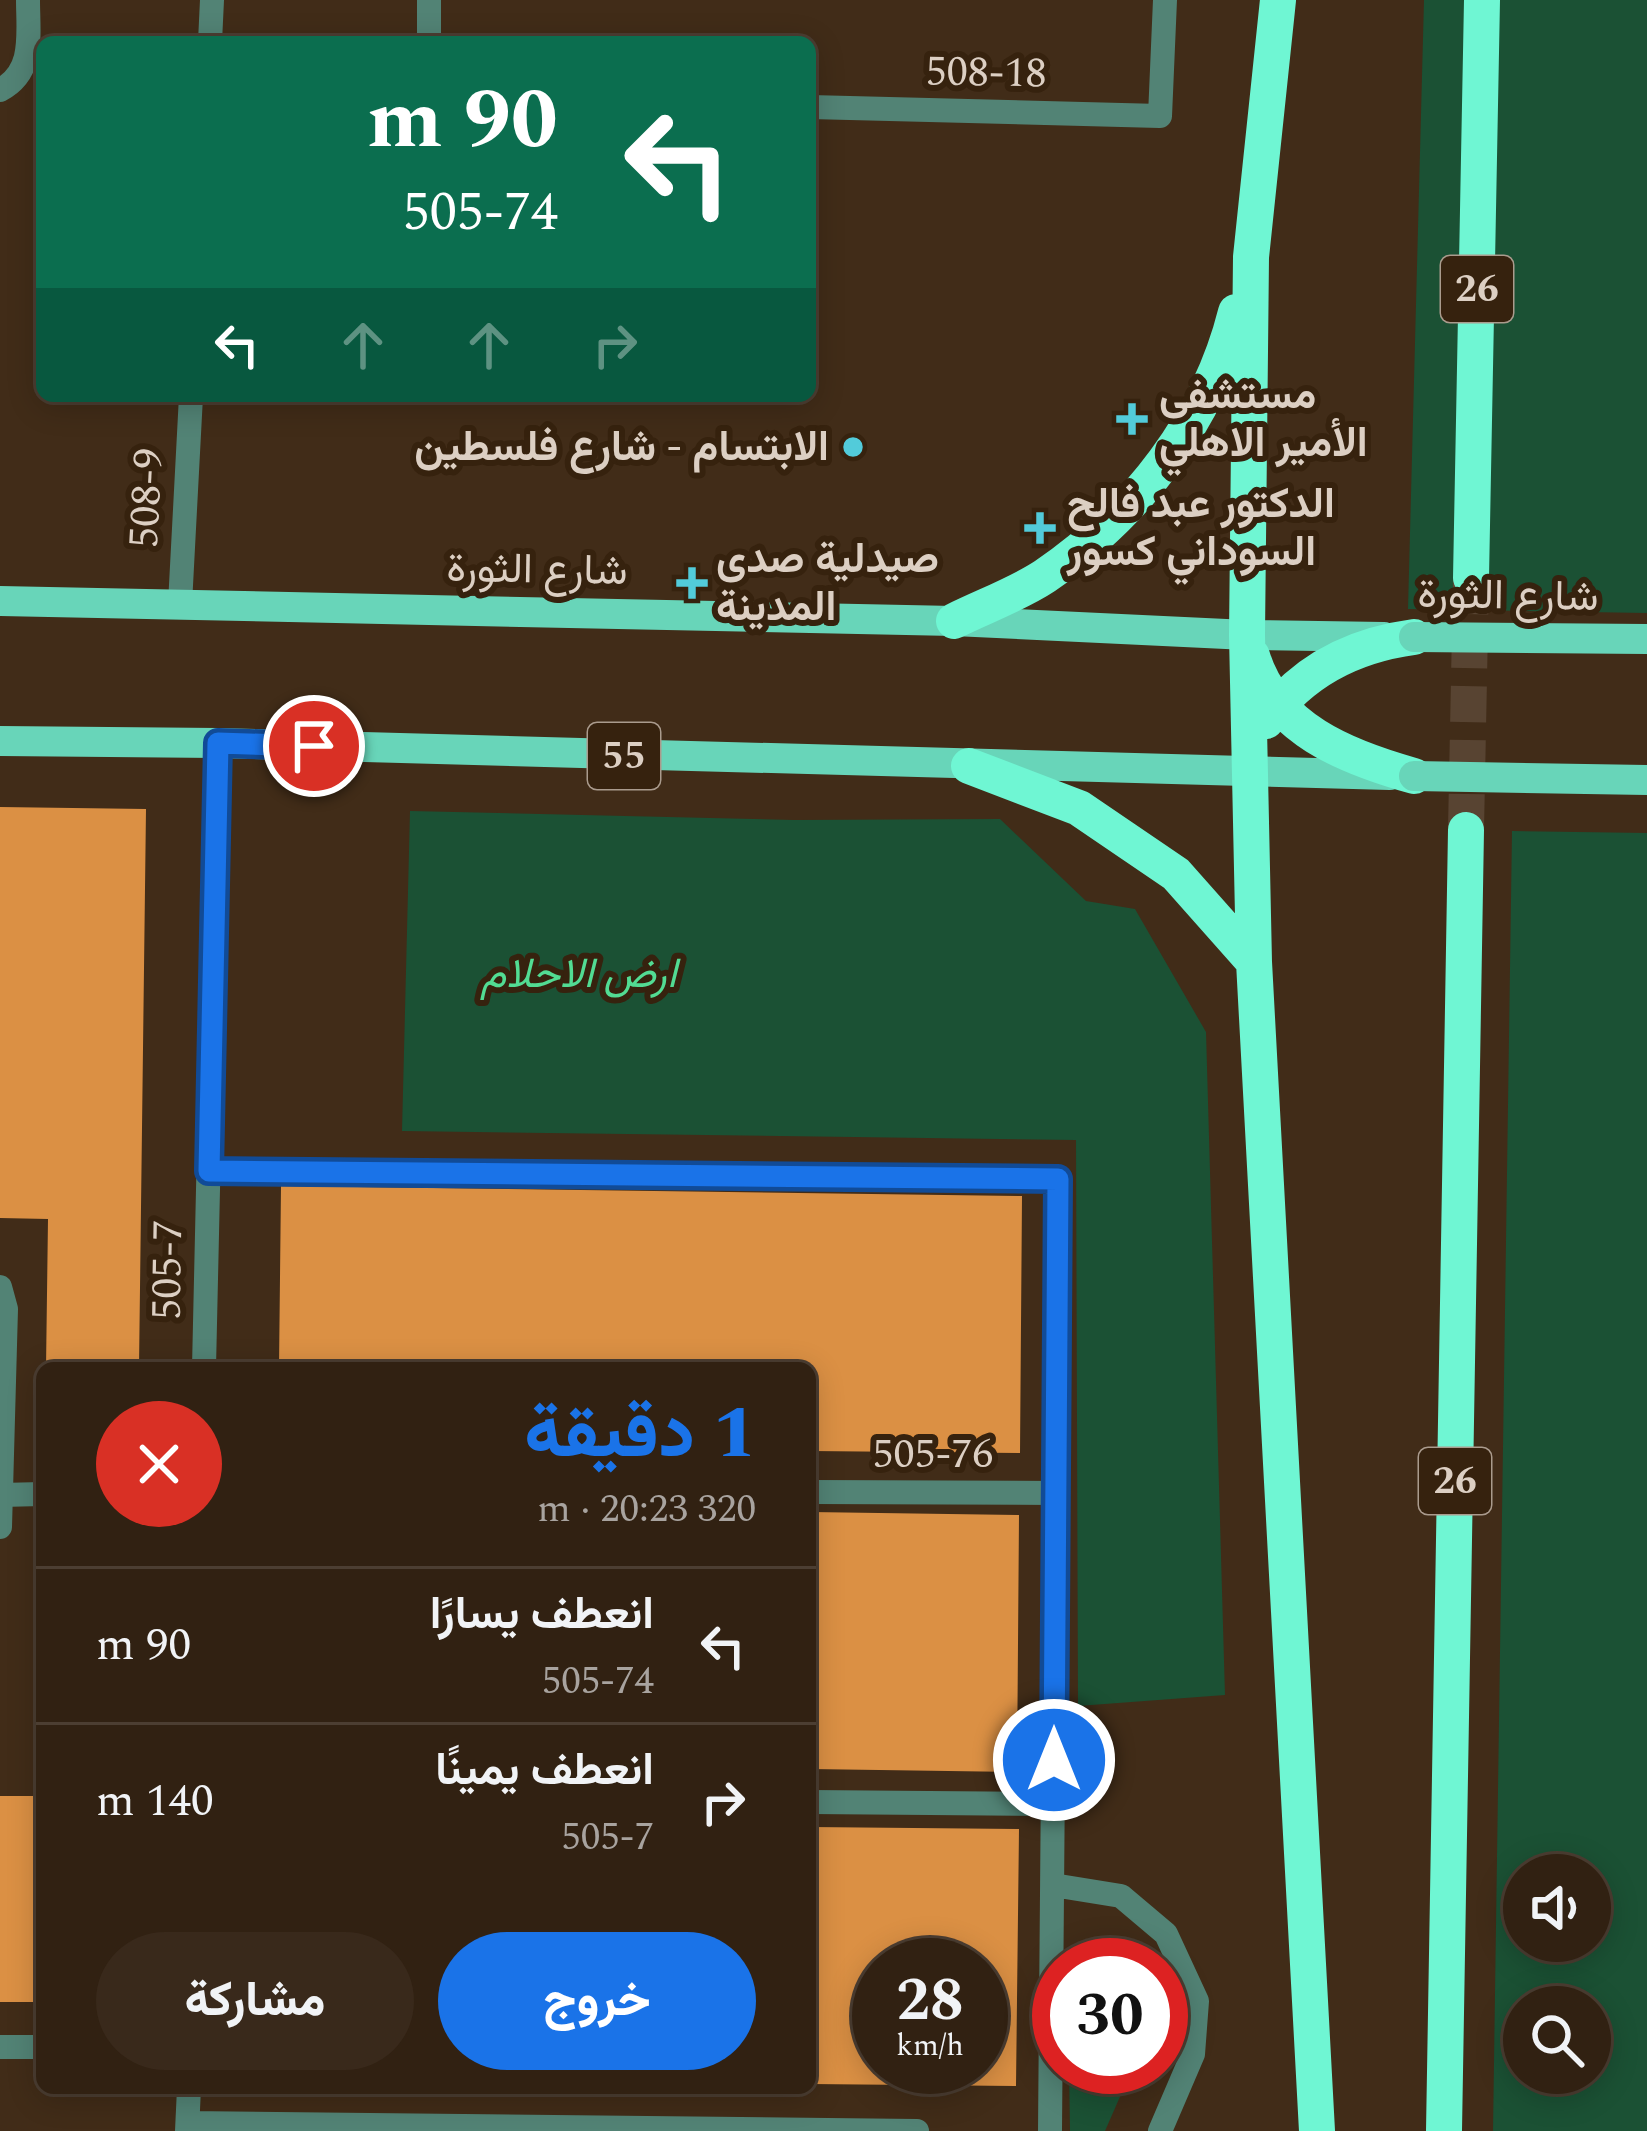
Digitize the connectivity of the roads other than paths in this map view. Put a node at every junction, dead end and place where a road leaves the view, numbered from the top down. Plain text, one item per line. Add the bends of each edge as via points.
1 (28, 0) edge
2 (212, 0) edge
3 (429, 0) edge
4 (1165, 0) edge
5 (1278, 0) edge
6 (1482, 0) edge
7 (210, 36) edge
8 (429, 36) edge
9 (0, 90) edge
10 (816, 107) edge
11 (1251, 257) junction
12 (191, 402) edge
13 (1472, 578) tunnel mouth
14 (0, 601) edge
15 (180, 604) junction
16 (954, 621) junction
17 (1247, 635) junction
18 (1414, 637) junction
19 (1647, 639) edge
20 (1281, 705) junction
21 (0, 741) edge
22 (218, 743) junction
23 (969, 766) junction
24 (1265, 772) junction
25 (1414, 776) junction
26 (1647, 780) edge
27 (1466, 830) tunnel mouth
28 (1254, 962) junction
29 (209, 1171) junction
30 (0, 1287) edge
31 (204, 1362) edge
32 (816, 1492) edge
33 (36, 1493) edge
34 (1056, 1493) junction
35 (1, 1495) edge
36 (0, 1527) edge
37 (816, 1802) edge
38 (1054, 1804) junction
39 (1053, 1885) junction
40 (0, 2047) edge
41 (36, 2048) edge
42 (189, 2094) edge
43 (188, 2127) edge
44 (917, 2131) edge
45 (1051, 2131) edge
46 (1160, 2131) edge
47 (1317, 2131) edge
48 (1444, 2131) edge

1 - 9 street via 28,57
2 - 7 street
3 - 8 street
4 - 10 street, 508-18 via 1160,116
5 - 11 highway
6 - 13 highway, 26
11 - 16 highway via 1226,352 1182,440 1120,516 1043,578
11 - 17 highway
12 - 15 street, 508-9
14 - 15 main road, شارع الثورة
15 - 16 main road, شارع الثورة
16 - 17 main road, شارع الثورة
17 - 18 main road, شارع الثورة
17 - 20 highway via 1261,683
17 - 24 highway
18 - 19 main road, شارع الثورة, bridge
18 - 20 highway via 1351,652
20 - 24 highway via 1253,745
20 - 25 highway via 1364,762
21 - 22 main road, 55
22 - 23 main road, 55
22 - 29 street, 505-7
23 - 24 main road, 55
23 - 28 highway via 1079,808 1176,874
24 - 25 main road
24 - 28 highway
25 - 26 main road, bridge
27 - 48 highway, 26
28 - 47 highway
29 - 31 street, 505-7
29 - 34 street via 1058,1179
30 - 35 street
32 - 34 street, 505-76
33 - 35 street
34 - 38 street
35 - 36 street
37 - 38 street
38 - 39 street
39 - 45 street
39 - 46 street via 1121,1896 1166,1934 1197,2001 1193,2054
40 - 41 street
42 - 43 street
43 - 44 street

